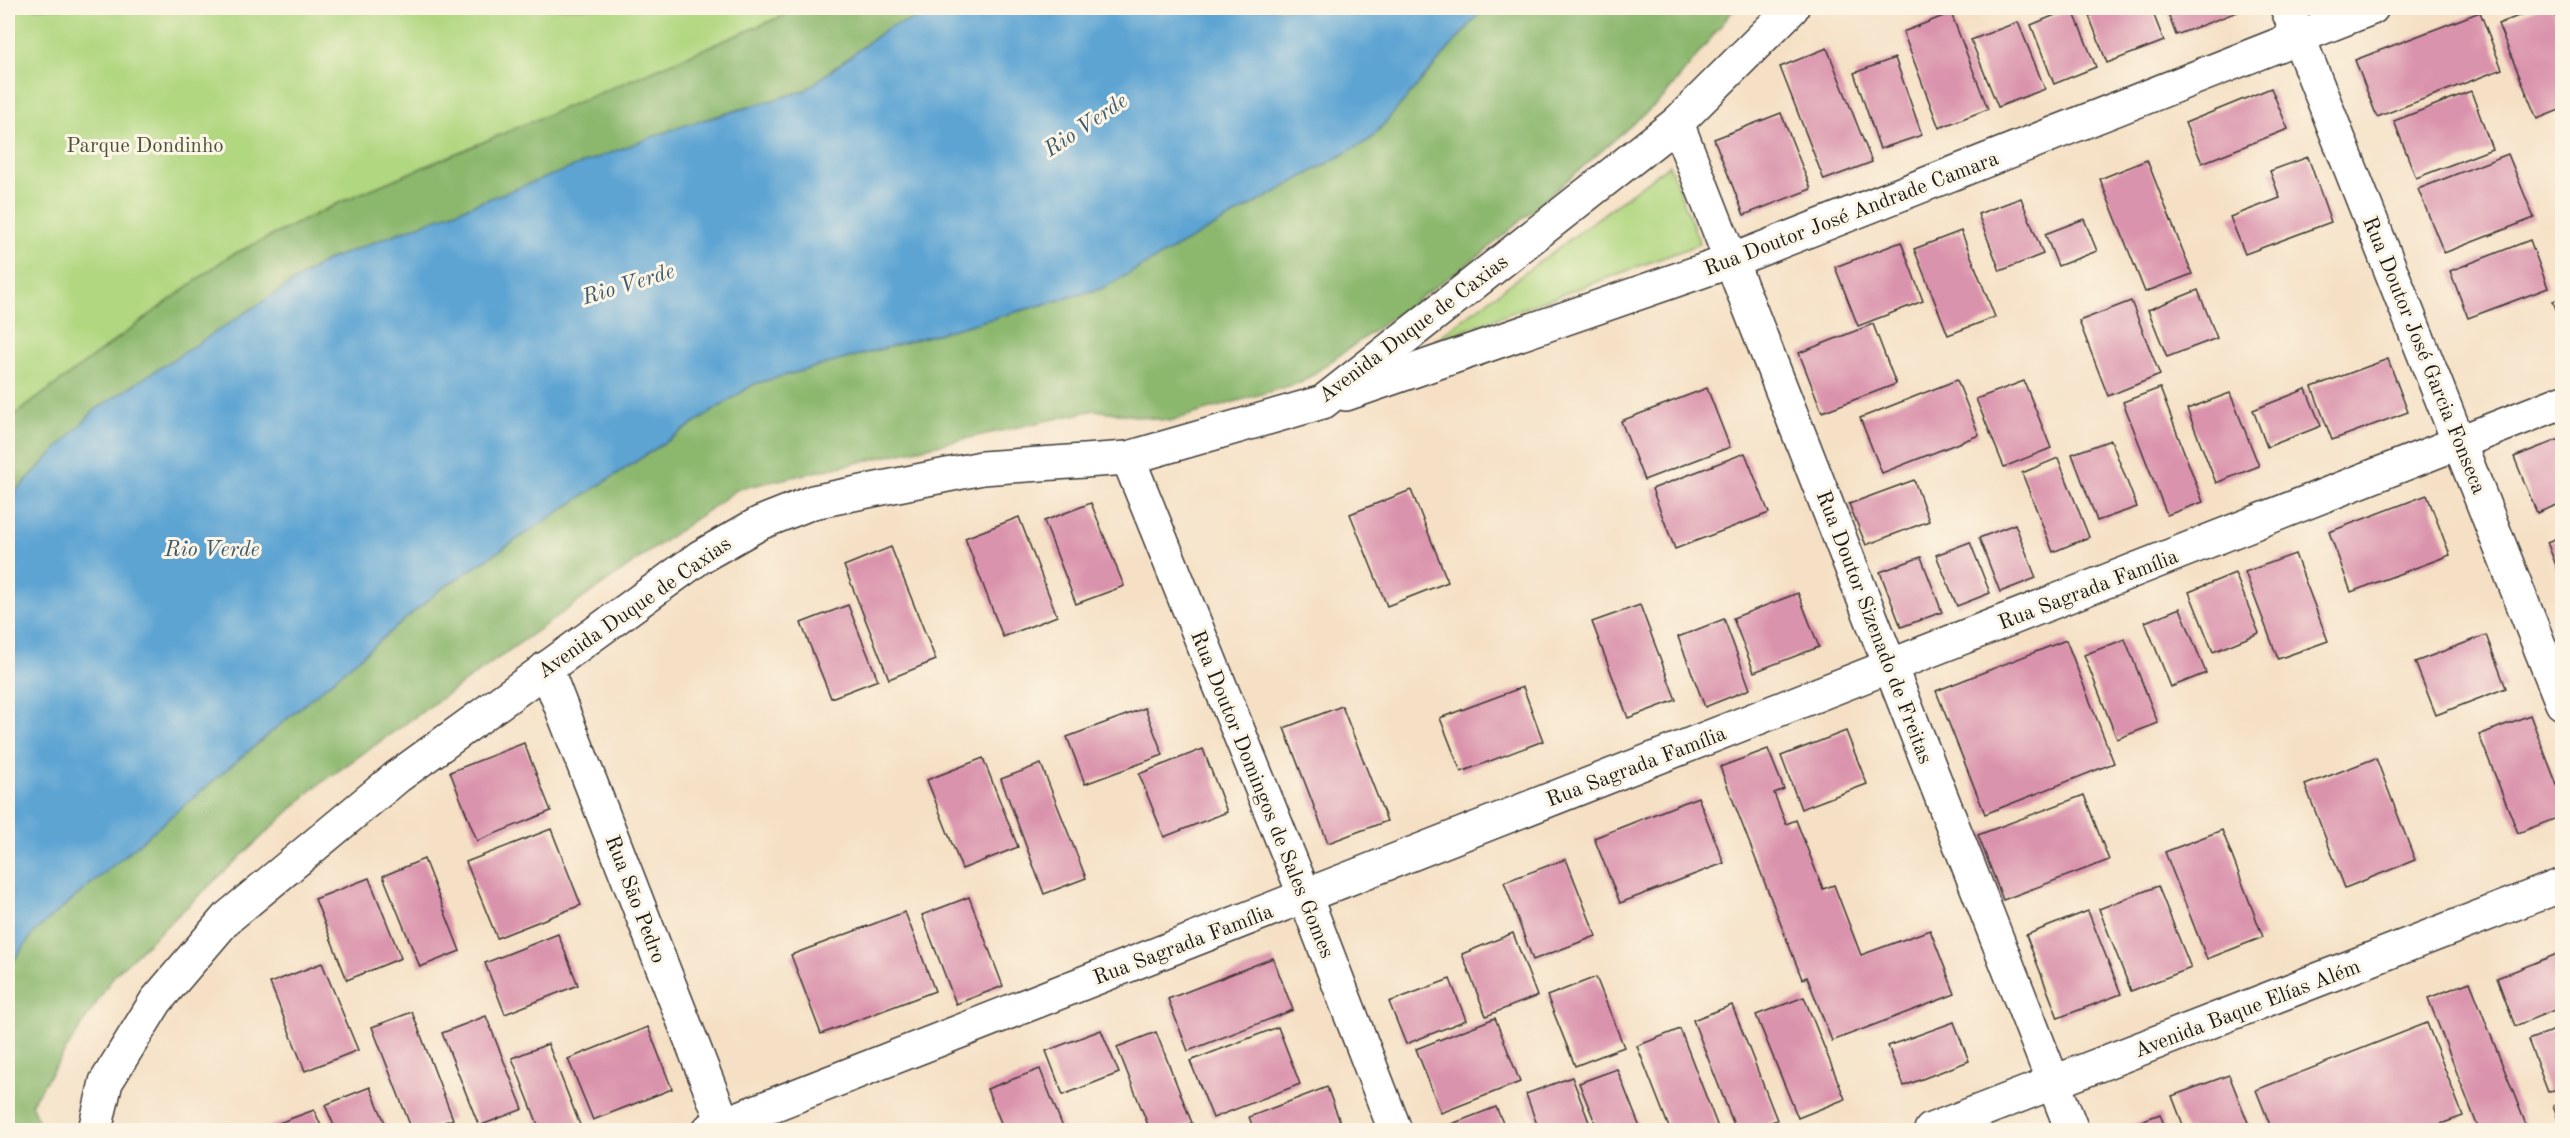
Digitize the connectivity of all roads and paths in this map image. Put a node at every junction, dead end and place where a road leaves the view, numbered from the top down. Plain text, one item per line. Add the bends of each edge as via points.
1 (1792, 8) edge
2 (2372, 8) edge
3 (2293, 22) edge
4 (1677, 123) junction
5 (1731, 261) junction
6 (1323, 402) junction
7 (2562, 402) edge
8 (2459, 443) junction
9 (1128, 458) junction
10 (1891, 666) junction
11 (546, 668) junction
12 (2562, 703) edge
13 (2562, 885) edge
14 (1305, 896) junction
15 (2054, 1083) junction
16 (719, 1129) edge
17 (95, 1131) edge
18 (1395, 1131) edge
19 (1931, 1131) edge
20 (2072, 1131) edge

1 - 4 street, Avenida Duque de Caxias
2 - 3 street, Rua Doutor José Andrade Camara
3 - 5 street, Rua Doutor José Andrade Camara
3 - 8 street, Rua Doutor José Garcia Fonseca
4 - 5 street, Rua Doutor Sizenado de Freitas
4 - 6 street, Avenida Duque de Caxias
5 - 6 street, Rua Doutor José Andrade Camara
5 - 10 street, Rua Doutor Sizenado de Freitas
6 - 9 street, Avenida Duque de Caxias
7 - 8 street, Rua Sagrada Família
8 - 10 street, Rua Sagrada Família
8 - 12 street, Rua Doutor José Garcia Fonseca
9 - 11 street, Avenida Duque de Caxias via 982,468 813,502 760,523 700,556
9 - 14 street, Rua Doutor Domingos de Sales Gomes
10 - 14 street, Rua Sagrada Família
10 - 15 street, Rua Doutor Sizenado de Freitas
11 - 16 street, Rua São Pedro
11 - 17 street, Avenida Duque de Caxias via 396,777 226,919 156,1001 124,1051 106,1082
13 - 15 street, Avenida Baque Elías Além
14 - 16 street, Rua Sagrada Família
14 - 18 street, Rua Doutor Domingos de Sales Gomes
15 - 19 street, Avenida Baque Elías Além
15 - 20 street, Rua Doutor Sizenado de Freitas

